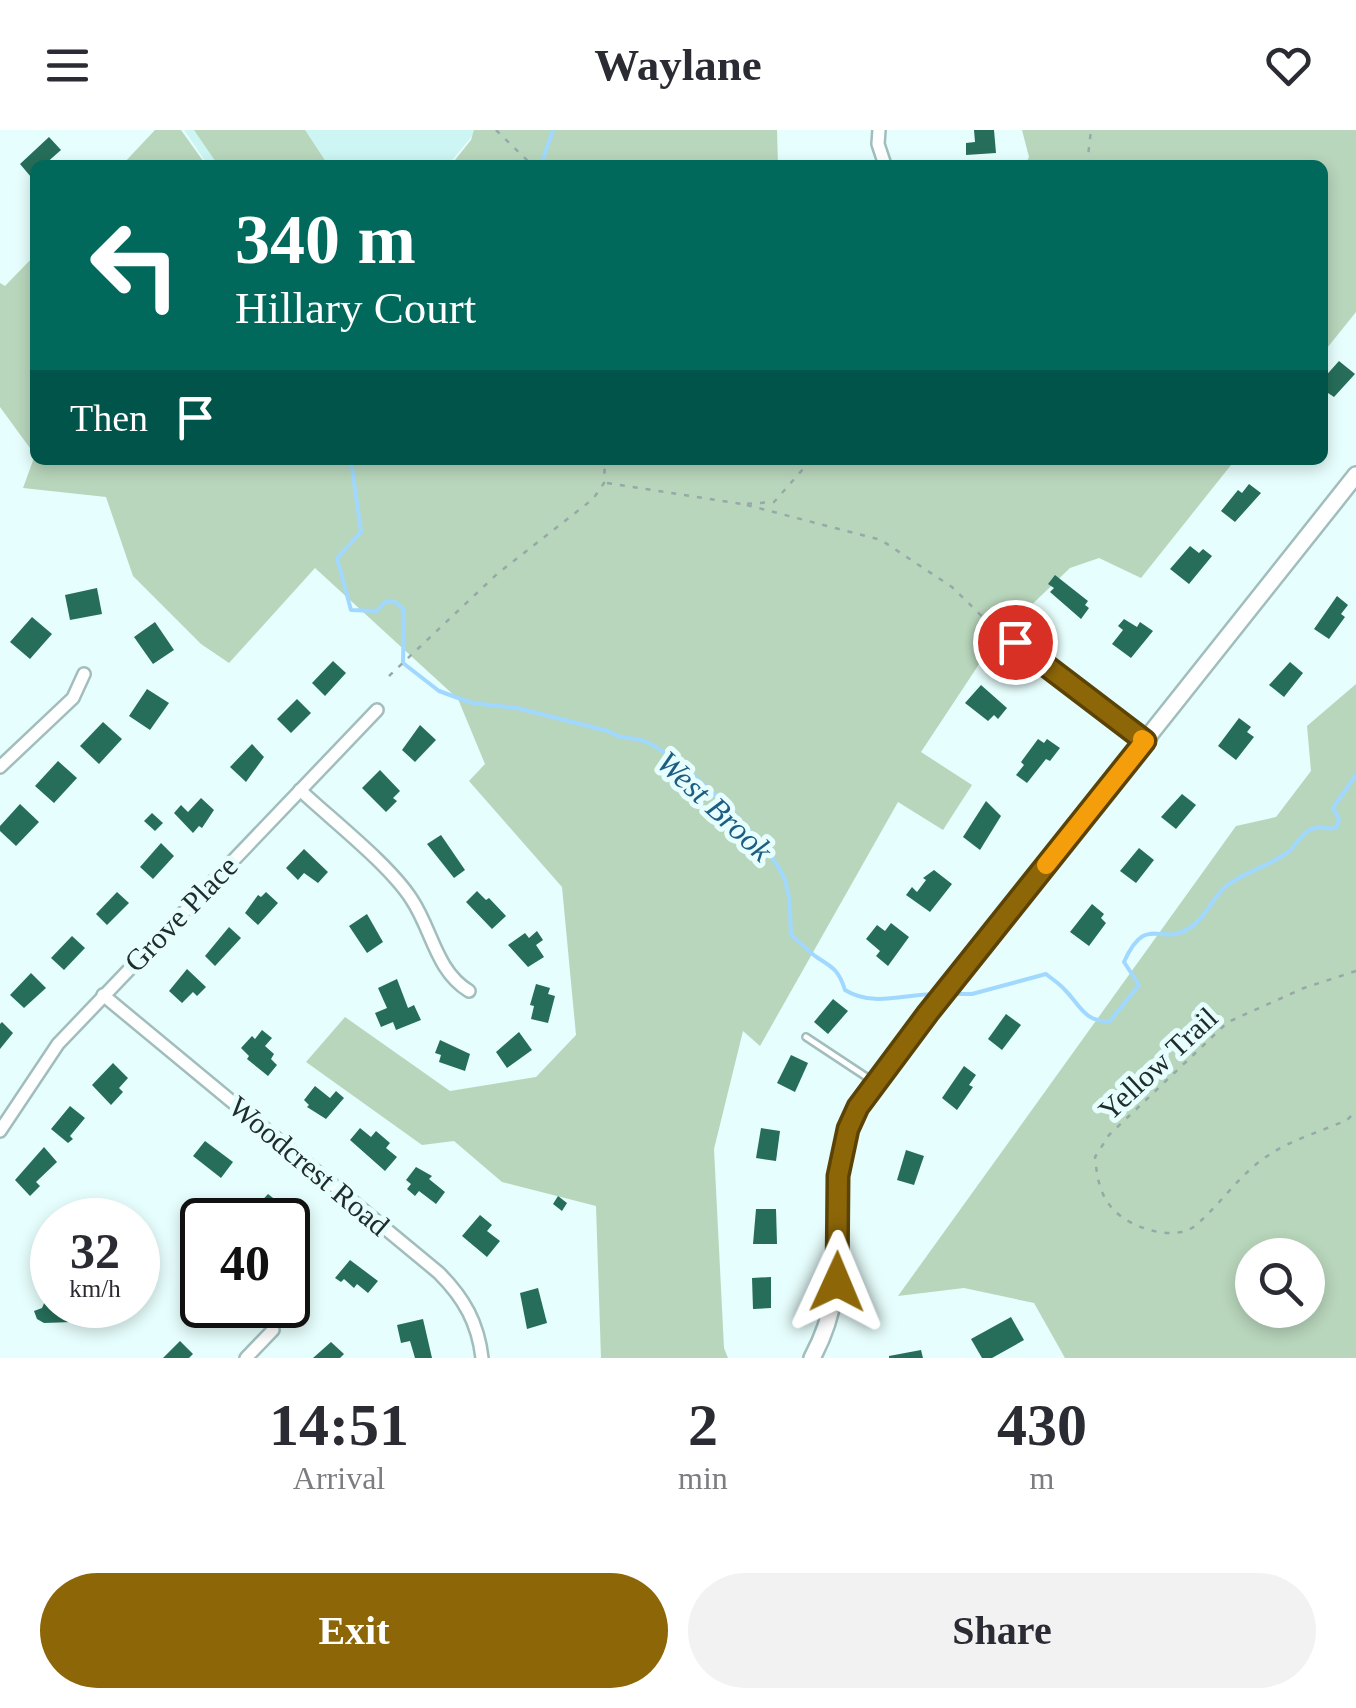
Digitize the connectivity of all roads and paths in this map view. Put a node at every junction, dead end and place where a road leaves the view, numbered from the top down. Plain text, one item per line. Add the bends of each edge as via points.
1 (496, 130) edge
2 (879, 130) edge
3 (1092, 130) edge
4 (527, 160) edge
5 (883, 160) edge
6 (1089, 160) edge
7 (605, 465) edge
8 (807, 465) edge
9 (1356, 475) edge
10 (604, 483) junction
11 (744, 504) junction
12 (994, 628) dead end
13 (1015, 642) dead end
14 (84, 674) dead end
15 (390, 676) dead end
16 (377, 710) dead end
17 (1145, 741) junction
18 (0, 767) edge
19 (300, 790) junction
20 (1356, 971) edge
21 (469, 990) dead end
22 (103, 996) junction
23 (806, 1038) dead end
24 (874, 1082) junction
25 (1356, 1112) edge
26 (0, 1131) edge
27 (272, 1330) dead end
28 (246, 1358) edge
29 (482, 1358) edge
30 (812, 1358) edge

1 - 4 path
2 - 5 street
3 - 6 path
7 - 10 path
8 - 11 path via 774,502
9 - 17 street
10 - 11 path
10 - 15 path
11 - 12 path via 880,540 952,587
13 - 17 street
14 - 18 street via 73,698
16 - 19 street, Grove Place
17 - 24 street
19 - 21 street via 413,900 454,982
19 - 22 street, Grove Place
20 - 25 path, Yellow Trail via 1228,1022 1110,1135 1095,1157 1098,1185 1113,1209 1137,1226 1164,1233 1194,1228 1270,1154
22 - 26 street, Grove Place via 58,1044
22 - 29 street, Woodcrest Road via 439,1274 472,1317
23 - 24 lane
24 - 30 street via 842,1152 837,1291
27 - 28 street

